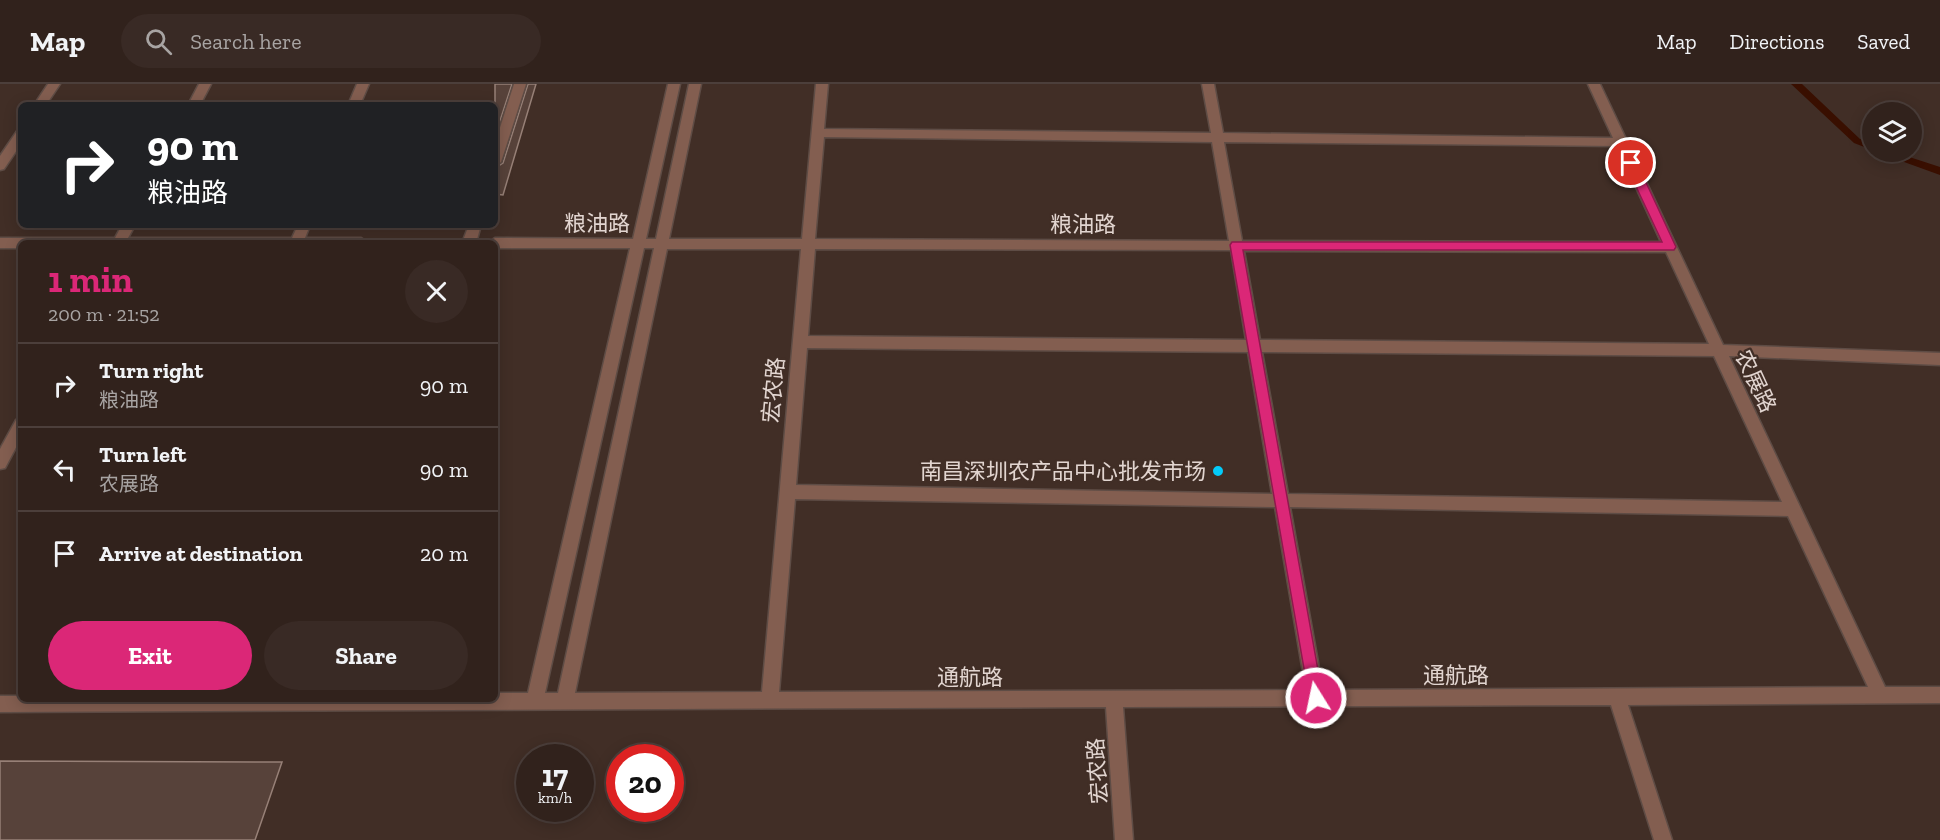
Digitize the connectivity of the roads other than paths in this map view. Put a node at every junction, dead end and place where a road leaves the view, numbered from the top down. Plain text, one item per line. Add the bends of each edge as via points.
1 (54, 84) edge
2 (205, 84) edge
3 (363, 84) edge
4 (520, 84) edge
5 (674, 84) edge
6 (695, 84) edge
7 (822, 84) edge
8 (1208, 84) edge
9 (1594, 84) edge
10 (42, 102) edge
11 (196, 102) edge
12 (355, 102) edge
13 (818, 133) junction
14 (1217, 138) junction
15 (18, 139) edge
16 (1621, 142) junction
17 (498, 153) edge
18 (0, 166) edge
19 (0, 243) edge
20 (18, 243) edge
21 (498, 243) edge
22 (638, 244) junction
23 (662, 244) junction
24 (808, 244) junction
25 (1236, 245) junction
26 (1670, 247) junction
27 (800, 342) junction
28 (1254, 346) junction
29 (1718, 350) junction
30 (1940, 359) edge
31 (18, 430) edge
32 (0, 463) edge
33 (787, 492) junction
34 (1281, 500) junction
35 (1792, 509) junction
36 (1880, 695) junction
37 (1940, 695) edge
38 (1617, 696) junction
39 (1316, 698) junction
40 (1114, 699) junction
41 (770, 700) junction
42 (71, 702) edge
43 (498, 702) edge
44 (535, 702) junction
45 (565, 702) junction
46 (0, 704) edge
47 (1124, 840) edge
48 (1663, 840) edge

1 - 10 street
2 - 11 street
3 - 12 street
4 - 17 street
5 - 22 street
6 - 23 street
7 - 13 street, 宏农路
8 - 14 street
9 - 16 street, 农展路
13 - 14 street
13 - 24 street, 宏农路
14 - 16 street
14 - 25 street
15 - 18 street
16 - 26 street, 农展路
19 - 20 street
21 - 22 street, 粮油路
22 - 23 street, 粮油路
22 - 44 street
23 - 24 street, 粮油路
23 - 45 street
24 - 25 street, 粮油路
24 - 27 street, 宏农路
25 - 26 street, 粮油路
25 - 28 street
26 - 29 street, 农展路
27 - 28 street
27 - 33 street, 宏农路
28 - 29 street
28 - 34 street
29 - 30 street
29 - 35 street, 农展路
31 - 32 street
33 - 34 street
33 - 41 street, 宏农路
34 - 35 street
34 - 39 street
35 - 36 street, 农展路
36 - 37 street, 通航路
36 - 38 street, 通航路
38 - 39 street, 通航路
38 - 48 street
39 - 40 street, 通航路
40 - 41 street, 通航路
40 - 47 street, 宏农路
41 - 45 street, 通航路
42 - 46 street, 通航路
43 - 44 street, 通航路
44 - 45 street, 通航路

